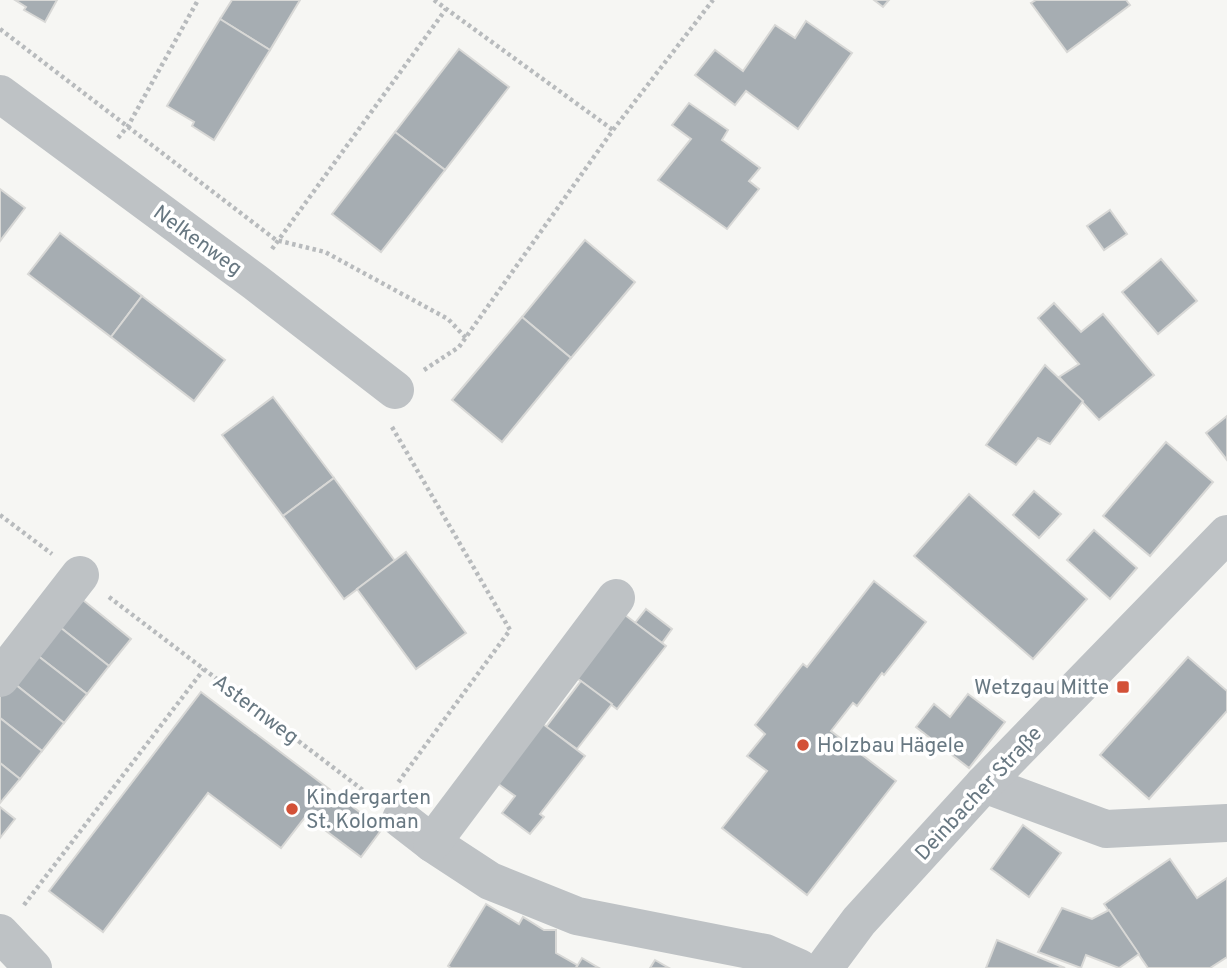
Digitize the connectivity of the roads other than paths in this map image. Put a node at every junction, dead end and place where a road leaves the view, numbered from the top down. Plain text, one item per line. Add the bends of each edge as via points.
1 (0, 94) edge
2 (395, 390) road end
3 (1227, 534) edge
4 (80, 575) road end
5 (616, 598) dead end
6 (0, 678) edge
7 (984, 784) junction
8 (392, 812) road end
9 (1227, 823) edge
10 (432, 842) junction
11 (1, 933) edge
12 (33, 968) edge
13 (799, 968) edge
14 (824, 968) edge

1 - 2 street, Nelkenweg
3 - 7 street, Deinbacher Straße
4 - 6 street
5 - 10 street
7 - 9 street via 1106,830
7 - 14 street, Deinbacher Straße via 859,921
8 - 10 street
10 - 13 street via 490,881 577,916 765,953
11 - 12 street

